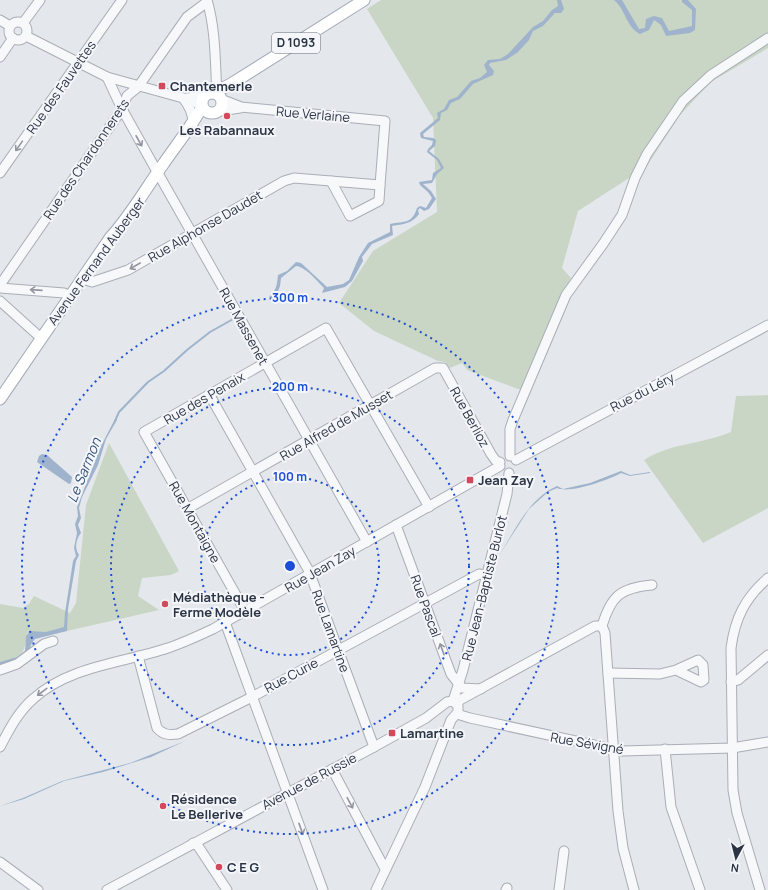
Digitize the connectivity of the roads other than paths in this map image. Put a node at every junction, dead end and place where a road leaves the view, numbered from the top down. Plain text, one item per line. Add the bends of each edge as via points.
1 (40, 0) edge
2 (122, 0) edge
3 (207, 1) edge
4 (363, 1) edge
5 (0, 20) edge
6 (23, 23) junction
7 (10, 26) junction
8 (26, 36) junction
9 (12, 38) junction
10 (768, 38) edge
11 (0, 57) edge
12 (77, 63) junction
13 (107, 77) junction
14 (216, 78) junction
15 (231, 84) junction
16 (138, 87) junction
17 (183, 98) junction
18 (212, 100) junction
19 (122, 109) junction
20 (193, 124) junction
21 (157, 172) junction
22 (0, 173) edge
23 (330, 181) junction
24 (380, 185) junction
25 (193, 233) junction
26 (82, 279) junction
27 (0, 286) edge
28 (70, 296) junction
29 (0, 301) edge
30 (768, 325) edge
31 (41, 338) junction
32 (264, 362) junction
33 (443, 368) joint
34 (209, 394) junction
35 (0, 399) edge
36 (371, 405) junction
37 (144, 432) joint
38 (309, 440) junction
39 (513, 458) junction
40 (500, 464) junction
41 (253, 472) junction
42 (509, 473) junction
43 (428, 507) junction
44 (187, 509) junction
45 (396, 526) junction
46 (367, 542) junction
47 (310, 575) junction
48 (487, 575) junction
49 (768, 578) edge
50 (652, 586) dead end
51 (425, 602) junction
52 (245, 611) junction
53 (225, 622) junction
54 (602, 626) junction
55 (53, 641) dead end
56 (338, 650) junction
57 (768, 655) edge
58 (138, 656) junction
59 (0, 670) edge
60 (676, 670) dead end
61 (608, 673) junction
62 (731, 682) junction
63 (459, 684) junction
64 (481, 689) junction
65 (252, 697) junction
66 (455, 703) junction
67 (449, 713) junction
68 (768, 742) edge
69 (0, 747) edge
70 (374, 747) junction
71 (732, 748) junction
72 (665, 749) junction
73 (613, 750) junction
74 (332, 769) junction
75 (287, 793) junction
76 (193, 844) junction
77 (564, 851) dead end
78 (0, 862) edge
79 (385, 869) junction
80 (38, 890) edge
81 (107, 890) edge
82 (227, 890) edge
83 (323, 890) edge
84 (376, 890) edge
85 (559, 890) edge
86 (634, 890) edge
87 (700, 890) edge
88 (760, 890) edge

1 - 6 street
2 - 12 street, Rue des Fauvettes
3 - 14 street via 215,45
3 - 16 street, Rue des Chardonnerets via 187,17
4 - 15 main road, D 1093
5 - 7 street
6 - 7 street via 18,22
6 - 8 street via 28,30
7 - 9 street
8 - 9 street via 18,40
8 - 12 street, Rue Verlaine
9 - 11 street
10 - 39 street via 696,87 683,101 648,154 622,215 566,295 510,429
12 - 13 street, Rue Verlaine
12 -> 22 street, Rue des Fauvettes
13 - 16 street, Rue Verlaine
13 - 19 street, Rue Massenet
14 - 15 street
14 - 18 street
15 - 18 main road, Avenue Fernand Auberger
16 - 17 street, Rue Verlaine
16 - 19 street, Rue des Chardonnerets via 127,96
17 - 18 street, Rue Verlaine
17 - 20 street via 190,107
18 - 20 main road, Avenue Fernand Auberger
18 - 24 street, Rue Verlaine via 241,107 385,121
19 -> 21 street, Rue Massenet
19 - 27 street, Rue des Chardonnerets
20 - 21 main road, Avenue Fernand Auberger
21 - 25 street, Rue Massenet
21 - 26 main road, Avenue Fernand Auberger via 123,224 110,238
23 - 24 street, Rue Alphonse Daudet
23 - 24 street via 350,216 379,201
23 - 25 street, Rue Alphonse Daudet via 294,178 284,181
25 -> 26 street, Rue Alphonse Daudet via 128,270 92,282
25 - 32 street, Rue Massenet
26 - 28 main road, Avenue Fernand Auberger
28 -> 27 street via 64,292
28 - 31 main road, Avenue Fernand Auberger
29 - 31 street
30 - 39 street, Rue du Léry
31 - 35 main road, Avenue Fernand Auberger
32 - 34 street, Rue des Penaix
32 - 36 street, Rue des Penaix via 326,328
32 - 38 street, Rue Massenet
33 - 36 street, Rue Alfred de Musset via 435,368
33 - 40 street, Rue Berlioz via 491,454
34 - 37 street, Rue des Penaix
34 - 41 street, Rue Lamartine
36 - 38 street, Rue Alfred de Musset
36 - 43 street
37 - 44 street, Rue Montaigne
38 - 41 street, Rue Alfred de Musset
38 - 46 street, Rue Massenet
39 - 40 street via 505,456
39 - 42 street via 515,469
40 - 42 street via 504,472
40 - 43 street, Rue Jean Zay
41 - 44 street, Rue Alfred de Musset
41 - 47 street, Rue Lamartine
42 - 48 street, Rue Jean-Baptiste Burlot via 507,494
43 - 45 street, Rue Jean Zay
44 - 52 street, Rue Montaigne
45 - 46 street, Rue Jean Zay
45 - 51 street, Rue Pascal
46 - 47 street, Rue Jean Zay
47 - 52 street, Rue Jean Zay
47 - 56 street, Rue Lamartine
48 - 51 street, Rue Curie via 479,574
48 - 63 street, Rue Jean-Baptiste Burlot
49 - 62 street via 754,591 738,616 731,648
50 - 54 street via 633,587 622,592 609,606
51 - 56 street, Rue Curie
63 -> 51 street, Rue Pascal via 451,674
52 - 53 street, Rue Jean Zay
53 - 58 street, Rue Jean Zay via 174,646
53 - 65 street
54 - 61 street via 605,633
54 - 64 street via 594,626
55 - 59 street via 40,646 17,664
56 - 65 street, Rue Curie
56 - 70 street, Rue Lamartine
57 - 62 street via 738,680
58 - 65 street, Rue Curie via 158,730 166,734 178,734
58 -> 69 street, Rue Jean Zay via 76,673 49,687 21,712
60 - 61 street via 660,674
61 - 73 street
62 - 71 street
63 - 64 street via 462,688
63 - 66 street, Rue Jean-Baptiste Burlot
64 - 66 street
65 - 75 street
66 - 67 street, Rue Jean-Baptiste Burlot via 458,710
66 - 67 street, Avenue de Russie via 447,702
67 - 70 street, Avenue de Russie via 426,718
67 - 73 street, Rue Sévigné
67 - 79 street via 448,727 425,787
68 - 71 street, Rue Sévigné
70 - 74 street, Avenue de Russie
71 - 72 street, Rue Sévigné
71 - 88 street via 733,790 737,813
72 - 73 street, Rue Sévigné
72 - 87 street via 671,807
73 - 86 street via 622,848
74 - 75 street, Avenue de Russie
74 -> 79 street
75 - 76 street, Avenue de Russie
75 -> 83 street
76 - 81 street, Avenue de Russie
76 - 82 street via 198,846
77 - 85 street
78 - 80 street
79 - 84 street

